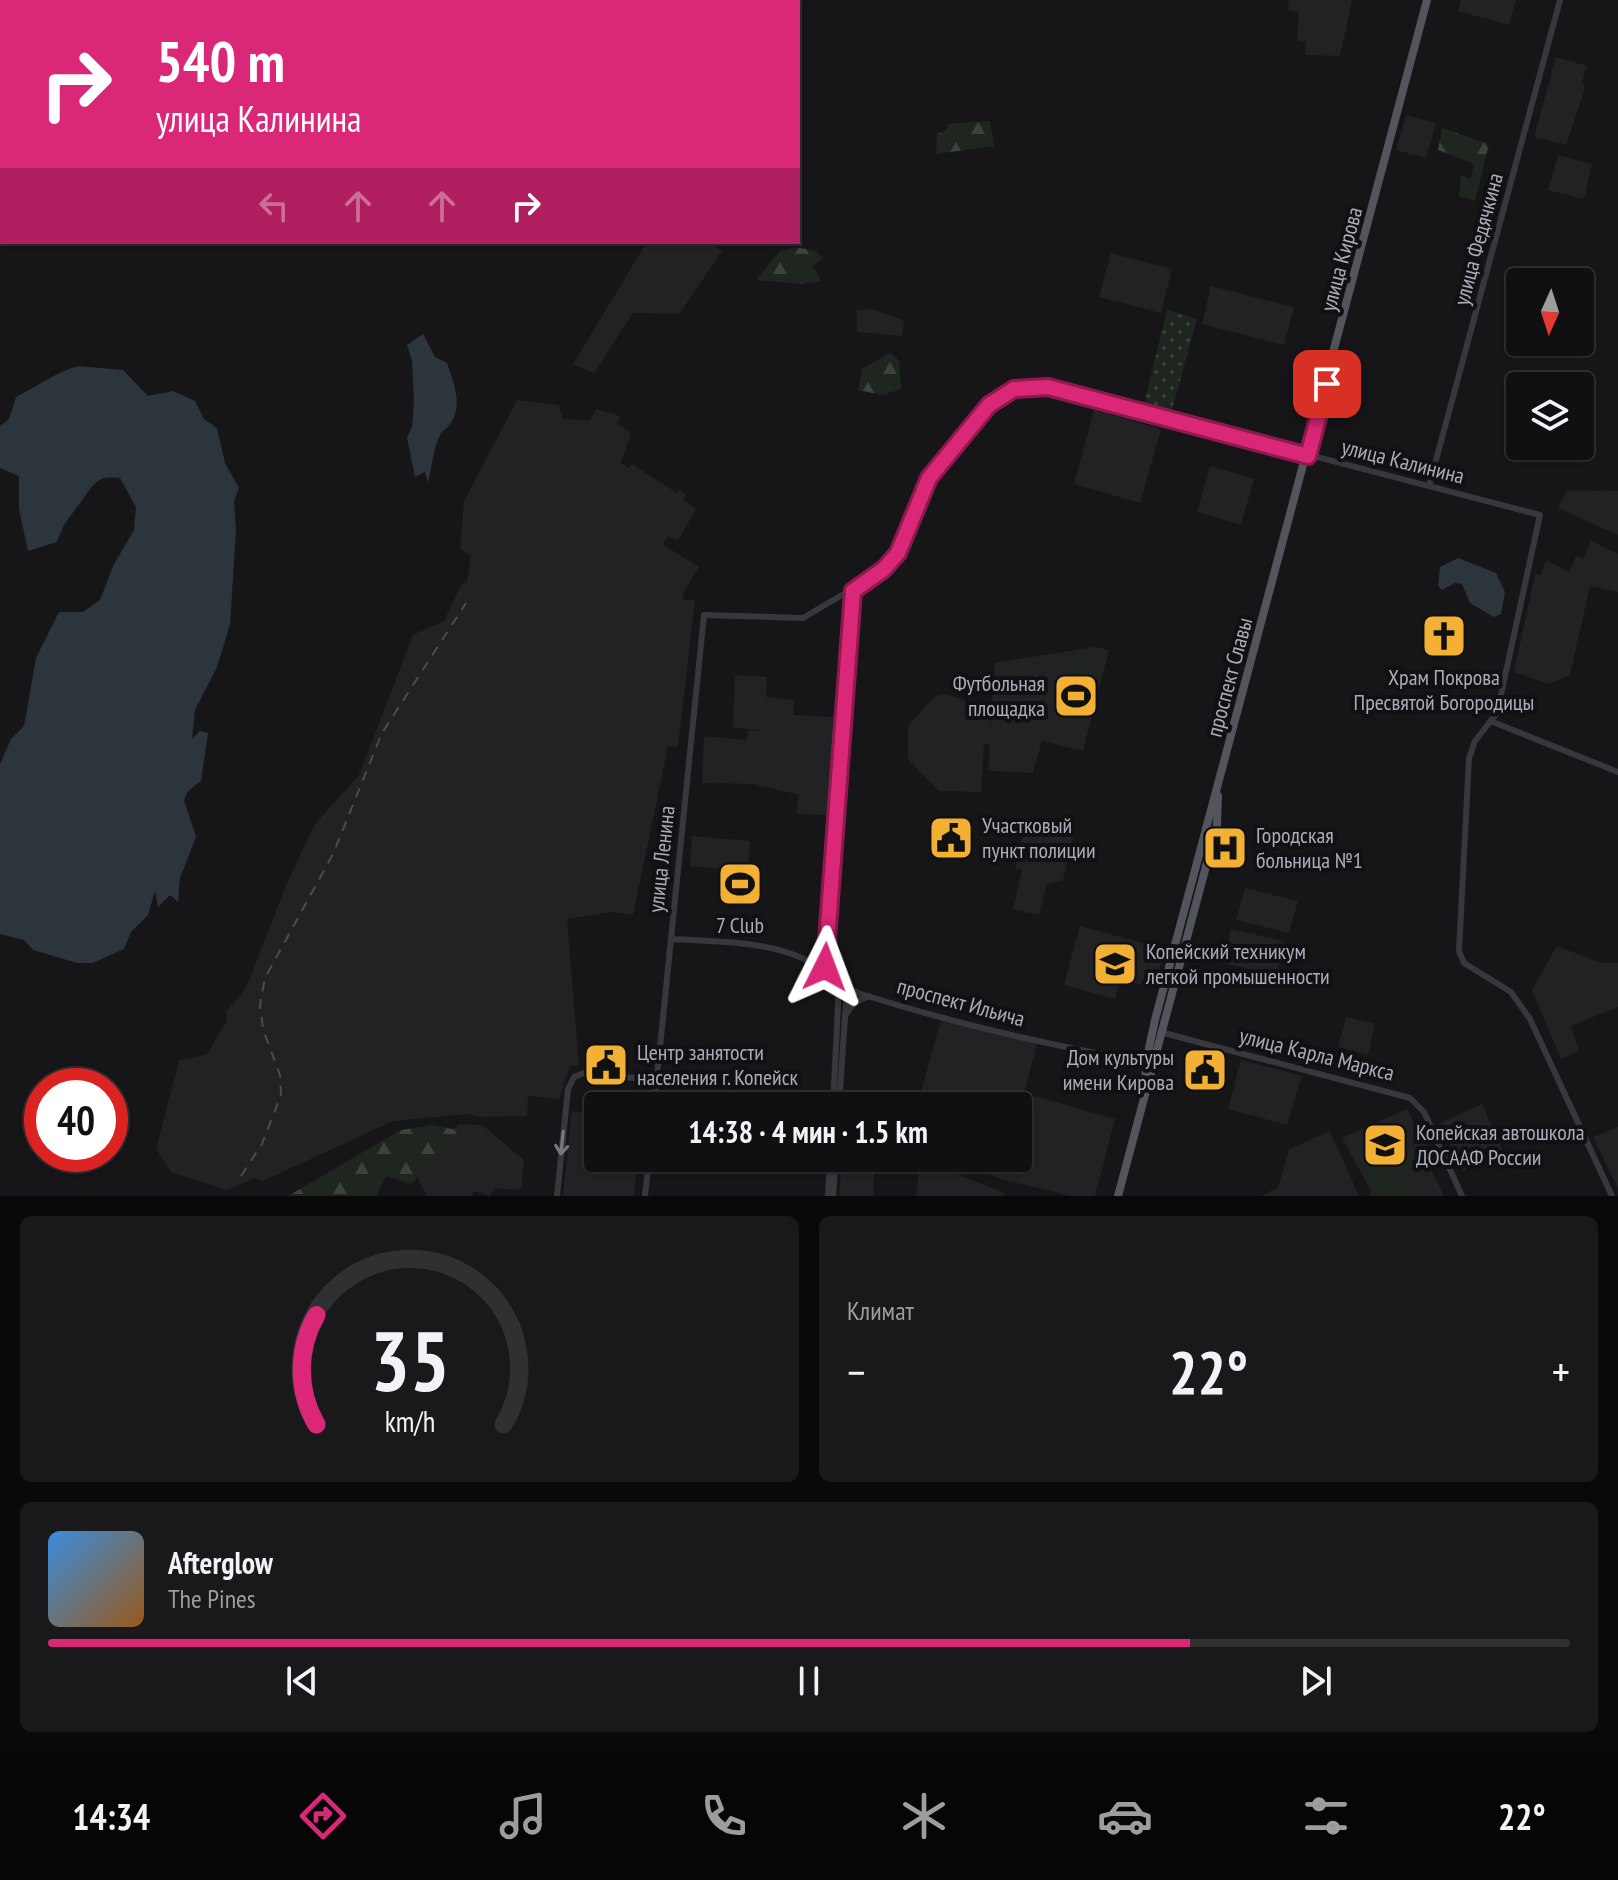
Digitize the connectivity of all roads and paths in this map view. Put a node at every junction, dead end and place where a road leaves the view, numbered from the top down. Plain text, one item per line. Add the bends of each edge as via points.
1 (1427, 0) edge
2 (1560, 0) edge
3 (1308, 456) junction
4 (1429, 486) junction
5 (1276, 572) joint
6 (853, 591) junction
7 (704, 615) joint
8 (1493, 722) junction
9 (1618, 772) edge
10 (1217, 791) junction
11 (1183, 913) junction
12 (1194, 916) junction
13 (671, 939) junction
14 (825, 947) junction
15 (1173, 950) junction
16 (1185, 954) junction
17 (805, 960) junction
18 (828, 975) junction
19 (843, 986) junction
20 (869, 996) junction
21 (845, 1019) junction
22 (1153, 1030) junction
23 (1164, 1033) junction
24 (1151, 1062) junction
25 (656, 1080) junction
26 (655, 1092) edge
27 (834, 1092) edge
28 (840, 1092) edge
29 (648, 1172) edge
30 (832, 1172) edge
31 (557, 1196) edge
32 (645, 1196) edge
33 (830, 1196) edge
34 (1118, 1196) edge
35 (1462, 1196) edge
36 (1612, 1196) edge

1 - 3 main road, улица Кирова
2 - 4 street, улица Федячкина
3 - 4 street, улица Калинина
3 - 5 main road, улица Кирова
3 - 6 street, улица Калинина via 1048,387 1014,389 989,405 929,478 892,561
4 - 8 street, улица Калинина via 1540,515
5 - 10 main road, проспект Славы
6 - 7 street, улица Калинина via 803,618
6 - 14 street
7 - 13 street, улица Ленина
8 - 9 street
8 - 36 street via 1475,741 1469,758 1459,951 1464,963 1505,987 1530,1019
10 - 11 main road, проспект Славы
10 - 12 main road, проспект Славы via 1217,825
11 - 12 main road
11 - 15 main road, проспект Славы
12 - 16 main road, проспект Славы
13 - 17 street, проспект Ильича via 773,949
13 - 25 street, улица Ленина
14 - 17 street via 815,959
14 - 18 street
15 - 16 main road
15 - 22 main road, проспект Славы
16 - 23 main road, проспект Славы
17 - 18 street, проспект Ильича
18 - 19 street, проспект Ильича
19 - 20 street, проспект Ильича
19 - 21 street
19 - 27 street
20 - 21 street via 854,1003
20 - 24 street, проспект Ильича via 1043,1042
21 - 28 street
22 - 23 main road, улица Карла Маркса
22 - 24 main road, проспект Славы
23 - 24 main road, проспект Славы
23 - 35 street, улица Карла Маркса via 1410,1098 1424,1112
24 - 34 main road, проспект Славы
25 - 26 street, улица Ленина
25 -> 31 street via 584,1073 574,1077 568,1089
29 - 32 street
30 - 33 street

